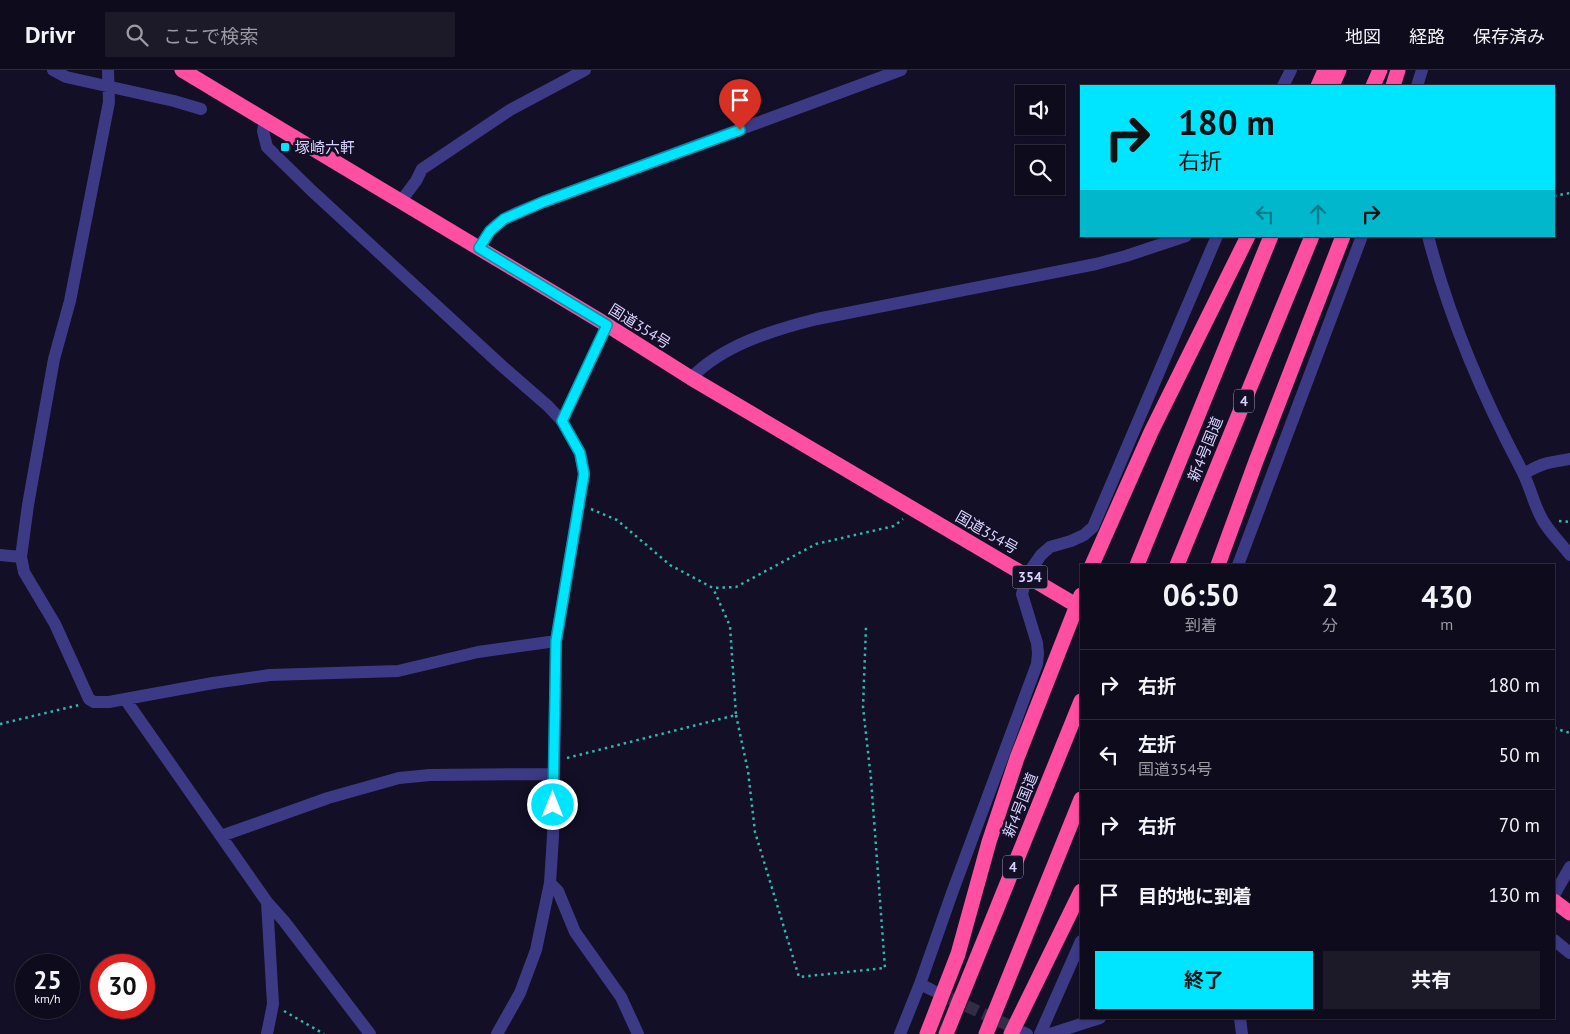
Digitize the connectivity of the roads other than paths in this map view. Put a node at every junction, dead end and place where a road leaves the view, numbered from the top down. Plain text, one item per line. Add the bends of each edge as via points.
1 (53, 70) edge
2 (108, 70) edge
3 (182, 70) edge
4 (585, 70) edge
5 (901, 70) edge
6 (1291, 70) edge
7 (1325, 70) edge
8 (1339, 70) edge
9 (1380, 70) edge
10 (1398, 70) edge
11 (1422, 70) edge
12 (1284, 85) edge
13 (1318, 85) edge
14 (1332, 85) edge
15 (1373, 85) edge
16 (1393, 85) edge
17 (1417, 85) edge
18 (109, 87) junction
19 (201, 109) dead end
20 (265, 120) junction
21 (401, 201) junction
22 (1183, 237) edge
23 (1214, 237) edge
24 (1248, 237) edge
25 (1271, 237) edge
26 (1312, 237) edge
27 (1343, 237) edge
28 (1362, 237) edge
29 (1428, 237) edge
30 (479, 248) junction
31 (607, 325) junction
32 (691, 378) junction
33 (562, 421) junction
34 (1570, 459) edge
35 (1524, 474) junction
36 (0, 555) edge
37 (1570, 555) edge
38 (21, 556) junction
39 (1092, 564) edge
40 (1137, 564) edge
41 (1177, 564) edge
42 (1218, 564) edge
43 (1238, 564) edge
44 (1026, 575) junction
45 (1080, 603) edge
46 (556, 641) junction
47 (125, 699) junction
48 (1080, 703) edge
49 (554, 774) junction
50 (1080, 801) edge
51 (221, 836) junction
52 (1570, 868) edge
53 (550, 883) junction
54 (1080, 893) edge
55 (1555, 893) edge
56 (266, 902) junction
57 (1555, 902) edge
58 (1570, 913) edge
59 (1555, 941) edge
60 (1080, 943) edge
61 (1570, 953) edge
62 (920, 984) junction
63 (932, 990) tunnel mouth
64 (1097, 1019) edge
65 (1240, 1019) edge
66 (267, 1034) edge
67 (370, 1034) edge
68 (497, 1034) edge
69 (638, 1034) edge
70 (900, 1034) edge
71 (927, 1034) edge
72 (946, 1034) edge
73 (986, 1034) edge
74 (1011, 1034) edge
75 (1040, 1034) edge
76 (1050, 1034) edge
77 (1242, 1034) edge

1 - 18 street via 66,77
2 - 18 street
3 - 20 highway, 国道354号 / 354
4 - 21 street via 510,110 422,169
5 - 30 street via 516,213 490,231
6 - 12 street
7 - 13 highway
8 - 14 highway
9 - 15 highway
10 - 16 highway
11 - 17 street
18 - 19 street
18 - 38 street via 109,102 70,301 54,359
20 - 21 highway, 国道354号 / 354
20 - 33 street via 263,131 267,147
21 - 30 highway, 国道354号 / 354
22 - 32 street via 1096,264 776,330 738,346 703,366
23 - 44 street via 1093,527 1071,542 1050,547
24 - 39 highway via 1151,432
25 - 40 highway, 新4号国道
26 - 41 highway, 新4号国道 / 4
27 - 42 highway
28 - 43 street
29 - 35 street via 1469,360
30 - 31 highway, 国道354号 / 354
31 - 32 highway, 国道354号 / 354
31 - 33 street
32 - 44 highway, 国道354号 / 354
33 - 46 street via 580,453 584,474
34 - 35 street via 1549,462
35 - 37 street via 1542,519
36 - 38 street
38 - 47 street via 24,572 55,624 89,699 94,702
44 - 45 highway, 国道354号 / 354
44 - 62 street via 1022,594 1037,643 1037,664
45 - 71 highway via 1017,758 989,842 958,954
46 - 47 street via 478,652 398,671 270,675
46 - 49 street
47 - 51 street
48 - 72 highway, 新4号国道 / 4
49 - 51 street via 399,778 328,798
49 - 53 street
50 - 73 highway
51 - 56 street
52 - 55 street
53 - 68 street via 536,950 520,992
53 - 69 street via 558,891 576,932 620,997
54 - 74 highway
56 - 66 street via 274,1004
56 - 67 street
57 - 58 highway
59 - 61 street
60 - 75 street
62 - 63 street
62 - 70 street
64 - 76 street
65 - 77 street

